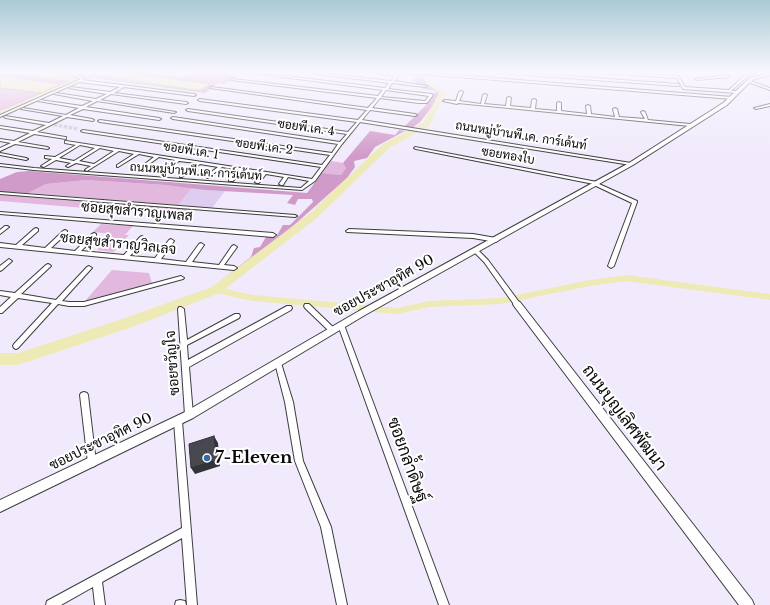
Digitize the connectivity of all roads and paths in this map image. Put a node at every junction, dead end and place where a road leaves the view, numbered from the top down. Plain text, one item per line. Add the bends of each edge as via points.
1 (35, 100) edge
2 (97, 100) edge
3 (98, 100) edge
4 (120, 100) edge
5 (144, 100) edge
6 (164, 100) edge
7 (202, 100) edge
8 (309, 100) edge
9 (377, 100) edge
10 (407, 100) edge
11 (427, 100) edge
12 (483, 100) edge
13 (509, 100) edge
14 (534, 100) dead end
15 (729, 100) edge
16 (40, 101) dead end
17 (170, 101) junction
18 (445, 101) dead end
19 (458, 102) joint
20 (115, 103) junction
21 (186, 103) dead end
22 (559, 103) dead end
23 (482, 105) junction
24 (770, 105) edge
25 (135, 106) junction
26 (588, 106) dead end
27 (82, 108) junction
28 (370, 108) junction
29 (508, 108) junction
30 (756, 108) dead end
31 (23, 109) dead end
32 (157, 109) junction
33 (615, 109) dead end
34 (188, 110) dead end
35 (533, 110) junction
36 (101, 111) junction
37 (174, 112) dead end
38 (559, 112) junction
39 (643, 112) dead end
40 (122, 114) junction
41 (67, 115) junction
42 (415, 115) dead end
43 (589, 115) junction
44 (0, 116) edge
45 (6, 117) dead end
46 (145, 117) junction
47 (173, 118) dead end
48 (617, 118) junction
49 (159, 119) dead end
50 (92, 120) dead end
51 (100, 121) dead end
52 (360, 121) junction
53 (646, 121) junction
54 (49, 124) junction
55 (690, 125) junction
56 (129, 126) junction
57 (0, 127) edge
58 (124, 129) dead end
59 (83, 131) tunnel mouth
60 (119, 132) dead end
61 (32, 133) junction
62 (350, 133) junction
63 (114, 135) junction
64 (0, 140) edge
65 (14, 142) junction
66 (341, 143) junction
67 (80, 144) junction
68 (99, 147) junction
69 (48, 148) dead end
70 (416, 148) dead end
71 (0, 150) edge
72 (118, 150) junction
73 (138, 153) junction
74 (0, 154) edge
75 (332, 154) junction
76 (158, 156) junction
77 (46, 157) dead end
78 (55, 158) junction
79 (26, 159) dead end
80 (179, 159) junction
81 (75, 162) junction
82 (200, 162) junction
83 (631, 164) junction
84 (0, 165) edge
85 (95, 165) junction
86 (43, 166) dead end
87 (68, 166) dead end
88 (118, 166) dead end
89 (221, 166) junction
90 (323, 166) junction
91 (242, 169) junction
92 (87, 170) dead end
93 (138, 171) dead end
94 (162, 172) dead end
95 (265, 172) junction
96 (182, 176) dead end
97 (287, 176) junction
98 (208, 177) dead end
99 (231, 180) dead end
100 (313, 180) junction
101 (256, 182) dead end
102 (281, 184) dead end
103 (596, 184) junction
104 (0, 193) edge
105 (0, 212) edge
106 (296, 216) dead end
107 (7, 227) dead end
108 (36, 230) dead end
109 (349, 231) dead end
110 (0, 232) edge
111 (66, 232) dead end
112 (94, 235) dead end
113 (273, 235) dead end
114 (142, 238) dead end
115 (496, 240) junction
116 (171, 241) dead end
117 (0, 245) edge
118 (201, 245) dead end
119 (17, 246) junction
120 (234, 247) dead end
121 (47, 250) junction
122 (476, 251) junction
123 (77, 252) junction
124 (126, 257) junction
125 (157, 260) junction
126 (9, 261) dead end
127 (188, 263) junction
128 (48, 266) dead end
129 (221, 266) junction
130 (612, 266) dead end
131 (89, 268) dead end
132 (234, 268) dead end
133 (0, 269) edge
134 (181, 278) dead end
135 (0, 293) edge
136 (16, 295) junction
137 (56, 302) junction
138 (517, 304) joint
139 (307, 306) dead end
140 (289, 308) dead end
141 (181, 309) dead end
142 (0, 311) edge
143 (237, 316) dead end
144 (341, 325) junction
145 (332, 330) junction
146 (184, 344) junction
147 (16, 346) dead end
148 (278, 363) junction
149 (186, 365) junction
150 (84, 395) dead end
151 (189, 415) junction
152 (178, 421) junction
153 (92, 463) junction
154 (0, 506) edge
155 (187, 530) junction
156 (97, 580) junction
157 (52, 605) edge
158 (100, 605) edge
159 (192, 605) edge
160 (342, 605) edge
161 (444, 605) edge
162 (747, 605) edge

1 - 44 street
2 - 27 street
3 - 20 street
4 - 20 street
5 - 25 street
6 - 17 street
7 - 52 street
8 - 28 street
9 - 28 street, ถนนหมู่บ้านพี.เค. การ์เด้นท์
10 - 11 street
12 - 23 street
13 - 29 street
14 - 35 street
15 - 55 street, ซอยประชาอุทิศ 90
16 - 27 street
17 - 21 street
17 - 32 street
18 - 19 street
19 - 23 street
20 - 25 street
20 - 36 street
22 - 38 street
23 - 29 street
24 - 30 street
25 - 32 street
25 - 40 street
26 - 43 street
27 - 36 street
27 - 41 street
28 - 42 street
28 - 52 street, ถนนหมู่บ้านพี.เค. การ์เด้นท์
29 - 35 street
31 - 41 street
32 - 37 street
32 - 46 street
33 - 48 street
34 - 62 street
35 - 38 street
36 - 40 street
38 - 43 street
39 - 53 street
40 - 46 street
41 - 50 street
41 - 54 street
43 - 48 street
45 - 54 street
46 - 49 street
47 - 66 street, ซอยพี.เค. 4
48 - 53 street
51 - 56 street
52 - 62 street, ถนนหมู่บ้านพี.เค. การ์เด้นท์
52 - 83 street, ถนนหมู่บ้านพี.เค. การ์เด้นท์
53 - 55 street
54 - 61 street
55 - 83 street, ซอยประชาอุทิศ 90
56 - 58 street
56 - 75 street
57 - 61 street, ซอยพี.เค. 1
59 - 63 street, ซอยพี.เค. 2
60 - 63 street
61 - 65 street
61 - 67 street, ซอยพี.เค. 1
62 - 66 street, ถนนหมู่บ้านพี.เค. การ์เด้นท์
63 - 90 street, ซอยพี.เค. 2
64 - 65 street
65 - 69 street
65 - 71 street
66 - 75 street, ถนนหมู่บ้านพี.เค. การ์เด้นท์
67 - 68 street, ซอยพี.เค. 1
67 - 78 street
68 - 72 street, ซอยพี.เค. 1
68 - 81 street
70 - 103 street, ซอยทองใบ
72 - 73 street, ซอยพี.เค. 1
72 - 85 street
73 - 76 street, ซอยพี.เค. 1
73 - 88 street
74 - 79 street
75 - 90 street, ถนนหมู่บ้านพี.เค. การ์เด้นท์
76 - 80 street, ซอยพี.เค. 1
76 - 93 street
77 - 78 street
78 - 81 street
78 - 86 street
80 - 82 street, ซอยพี.เค. 1
80 - 94 street
81 - 85 street
81 - 87 street
82 - 89 street, ซอยพี.เค. 1
82 - 96 street
83 - 103 street, ซอยประชาอุทิศ 90
84 - 100 street, ถนนหมู่บ้านพี.เค. การ์เด้นท์ via 34,170 297,189
85 - 92 street
89 - 91 street, ซอยพี.เค. 1
89 - 98 street
90 - 100 street, ถนนหมู่บ้านพี.เค. การ์เด้นท์
91 - 95 street, ซอยพี.เค. 1
91 - 99 street
95 - 97 street, ซอยพี.เค. 1
95 - 101 street
97 - 100 street, ซอยพี.เค. 1
97 - 102 street
103 - 115 street, ซอยประชาอุทิศ 90
103 - 130 street, ซอยทองใบ via 635,202
104 - 106 street
105 - 113 street, ซอยสุขสำราญเพลส
107 - 110 street
108 - 119 street
109 - 115 street via 466,236
111 - 121 street
112 - 123 street
114 - 124 street
115 - 122 street, ซอยประชาอุทิศ 90
116 - 125 street
117 - 119 street, ซอยสุขสำราญวิลเลจ
118 - 127 street
119 - 121 street, ซอยสุขสำราญวิลเลจ
120 - 129 street
121 - 123 street, ซอยสุขสำราญวิลเลจ
122 - 138 street, ถนนบุญเลิศพัฒนา
122 - 144 street, ซอยประชาอุทิศ 90
123 - 124 street, ซอยสุขสำราญวิลเลจ
124 - 125 street, ซอยสุขสำราญวิลเลจ
125 - 127 street, ซอยสุขสำราญวิลเลจ
126 - 133 street
127 - 129 street, ซอยสุขสำราญวิลเลจ
128 - 136 street
129 - 132 street, ซอยสุขสำราญวิลเลจ
131 - 137 street
134 - 137 street via 84,304
135 - 136 street
136 - 137 street
136 - 142 street
137 - 147 street
138 - 162 street, ถนนบุญเลิศพัฒนา
139 - 145 street
140 - 149 street
141 - 146 street, ซอยขวัญใจ
143 - 146 street
144 - 145 street, ซอยประชาอุทิศ 90
144 - 161 street, ซอยกล้ำดิษฐ์
145 - 148 street, ซอยประชาอุทิศ 90
146 - 149 street, ซอยขวัญใจ
148 - 151 street, ซอยประชาอุทิศ 90
148 - 160 street via 289,402 299,461 326,527
149 - 151 street, ซอยขวัญใจ
150 - 153 street
151 - 152 street, ซอยประชาอุทิศ 90
152 - 153 street, ซอยประชาอุทิศ 90
152 - 155 street
153 - 154 street, ซอยประชาอุทิศ 90
155 - 156 street
155 - 159 street
156 - 157 street
156 - 158 street

